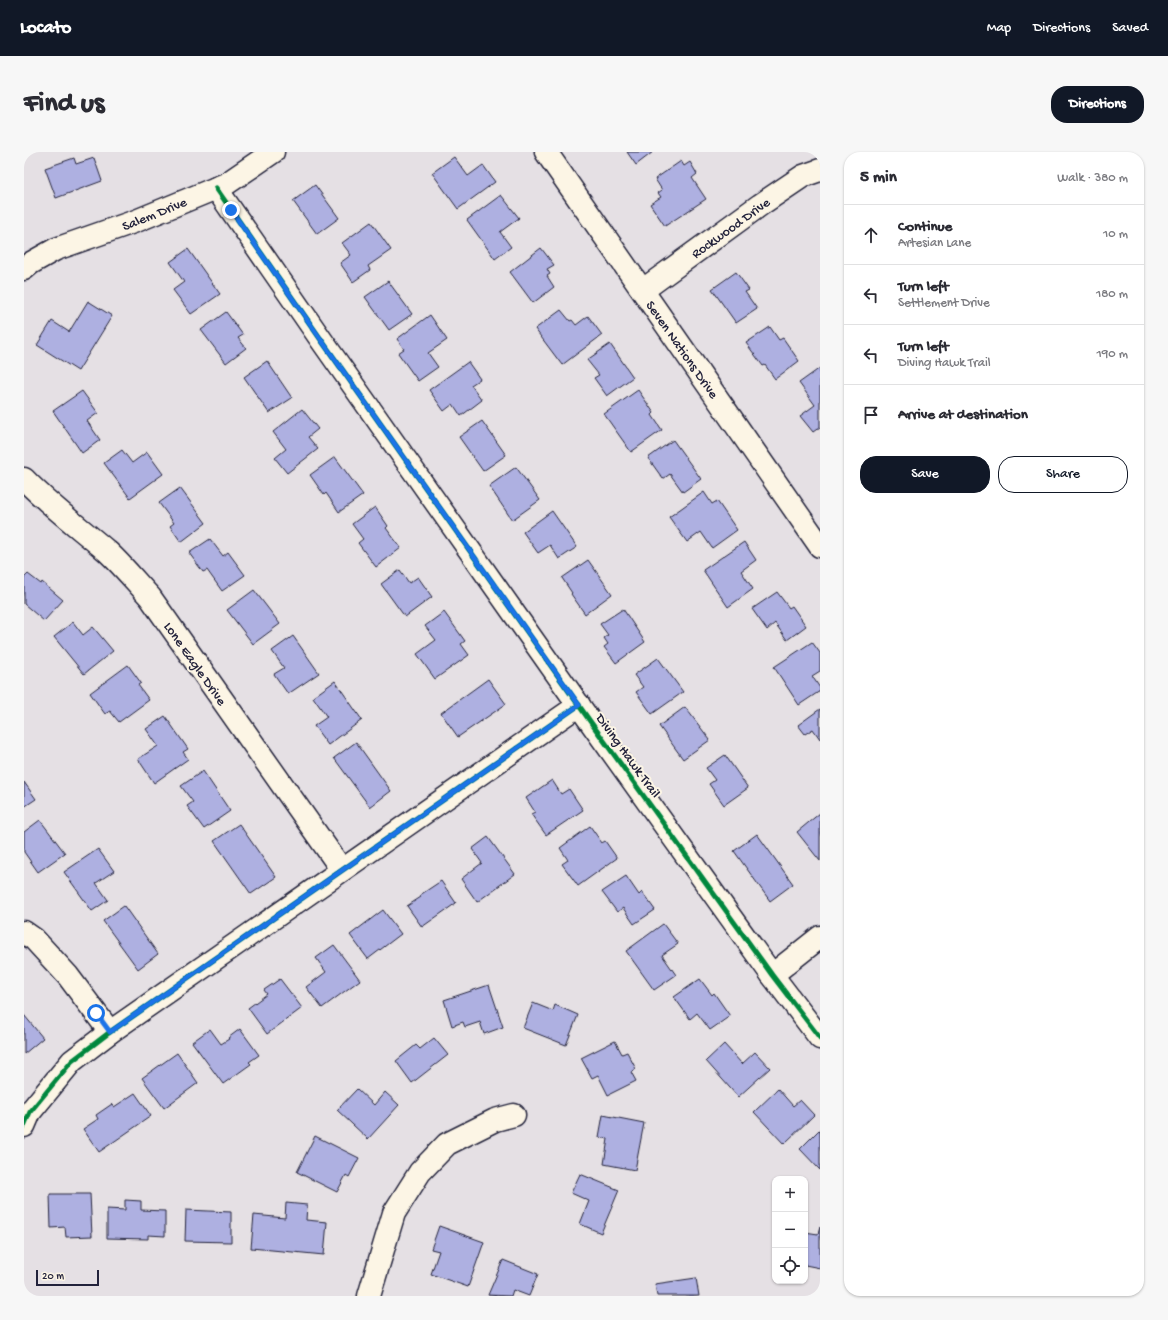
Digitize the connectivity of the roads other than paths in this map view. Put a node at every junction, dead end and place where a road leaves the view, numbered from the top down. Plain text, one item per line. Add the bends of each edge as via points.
1 (273, 152) edge
2 (546, 152) edge
3 (820, 170) edge
4 (216, 188) junction
5 (26, 262) edge
6 (643, 290) junction
7 (24, 479) edge
8 (820, 546) edge
9 (579, 705) junction
10 (342, 870) junction
11 (24, 932) edge
12 (820, 937) edge
13 (772, 975) junction
14 (110, 1032) junction
15 (820, 1038) edge
16 (514, 1115) dead end
17 (24, 1126) edge
18 (369, 1296) edge

1 - 4 street, Salem Drive
2 - 6 street, Seven Nations Drive
3 - 6 street, Rockwood Drive via 803,176 760,205
4 - 5 street, Salem Drive
4 - 9 street, Diving Hawk Trail
6 - 8 street, Seven Nations Drive
7 - 10 street, Lone Eagle Drive via 108,553 150,597
9 - 10 street
9 - 13 street, Diving Hawk Trail
10 - 14 street
11 - 14 street via 34,939 68,976
12 - 13 street
13 - 15 street, Diving Hawk Trail
14 - 17 street via 72,1061 30,1112
16 - 18 street via 495,1120 447,1144 420,1172 394,1213

